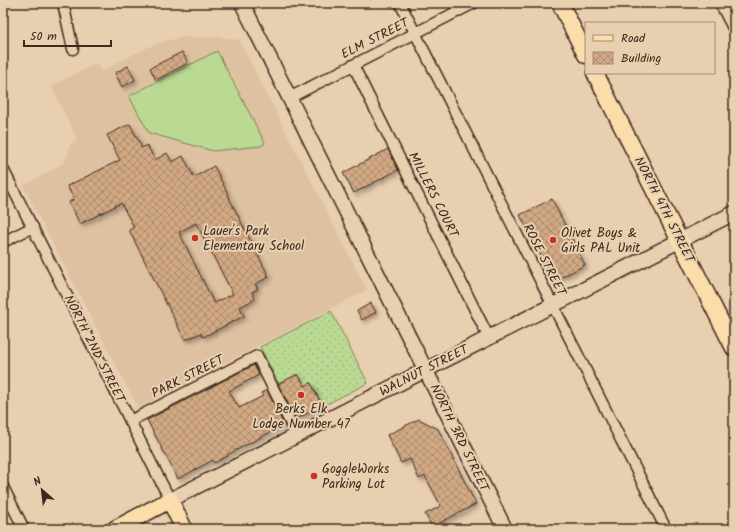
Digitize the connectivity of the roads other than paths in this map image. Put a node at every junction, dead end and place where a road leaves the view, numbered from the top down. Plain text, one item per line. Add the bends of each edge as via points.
1 (63, 3) edge
2 (242, 3) edge
3 (400, 3) edge
4 (474, 3) edge
5 (560, 3) edge
6 (720, 3) edge
7 (734, 30) edge
8 (415, 33) junction
9 (73, 49) dead end
10 (585, 53) edge
11 (353, 65) junction
12 (596, 74) edge
13 (289, 98) junction
14 (3, 169) edge
15 (734, 213) edge
16 (32, 227) junction
17 (679, 240) junction
18 (3, 242) edge
19 (552, 305) junction
20 (489, 338) junction
21 (734, 348) edge
22 (426, 370) junction
23 (130, 421) junction
24 (298, 436) junction
25 (3, 487) edge
26 (170, 500) junction
27 (24, 529) edge
28 (115, 529) edge
29 (184, 529) edge
30 (505, 529) edge
31 (666, 529) edge

1 - 9 street
2 - 13 street, NORTH 3RD STREET
3 - 8 street, ROSE STREET
4 - 8 street, ELM STREET
5 - 10 main road
6 - 7 street
8 - 11 street, ELM STREET
8 - 19 street, ROSE STREET
11 - 13 street, ELM STREET
11 - 20 street, MILLERS COURT
12 - 17 main road, NORTH 4TH STREET
13 - 22 street, NORTH 3RD STREET
14 - 16 street, NORTH 2ND STREET
15 - 17 street, WALNUT STREET
16 - 18 street
16 - 23 street, NORTH 2ND STREET
17 - 19 street, WALNUT STREET
17 - 21 main road, NORTH 4TH STREET
19 - 20 street, WALNUT STREET
19 - 31 street, ROSE STREET
20 - 22 street, WALNUT STREET
22 - 24 street, WALNUT STREET
22 - 30 street, NORTH 3RD STREET
23 - 24 street, PARK STREET via 257,356
23 - 26 street, NORTH 2ND STREET
24 - 26 street, WALNUT STREET
25 - 27 street
26 - 28 main road, WALNUT STREET
26 - 29 main road, NORTH 2ND STREET

